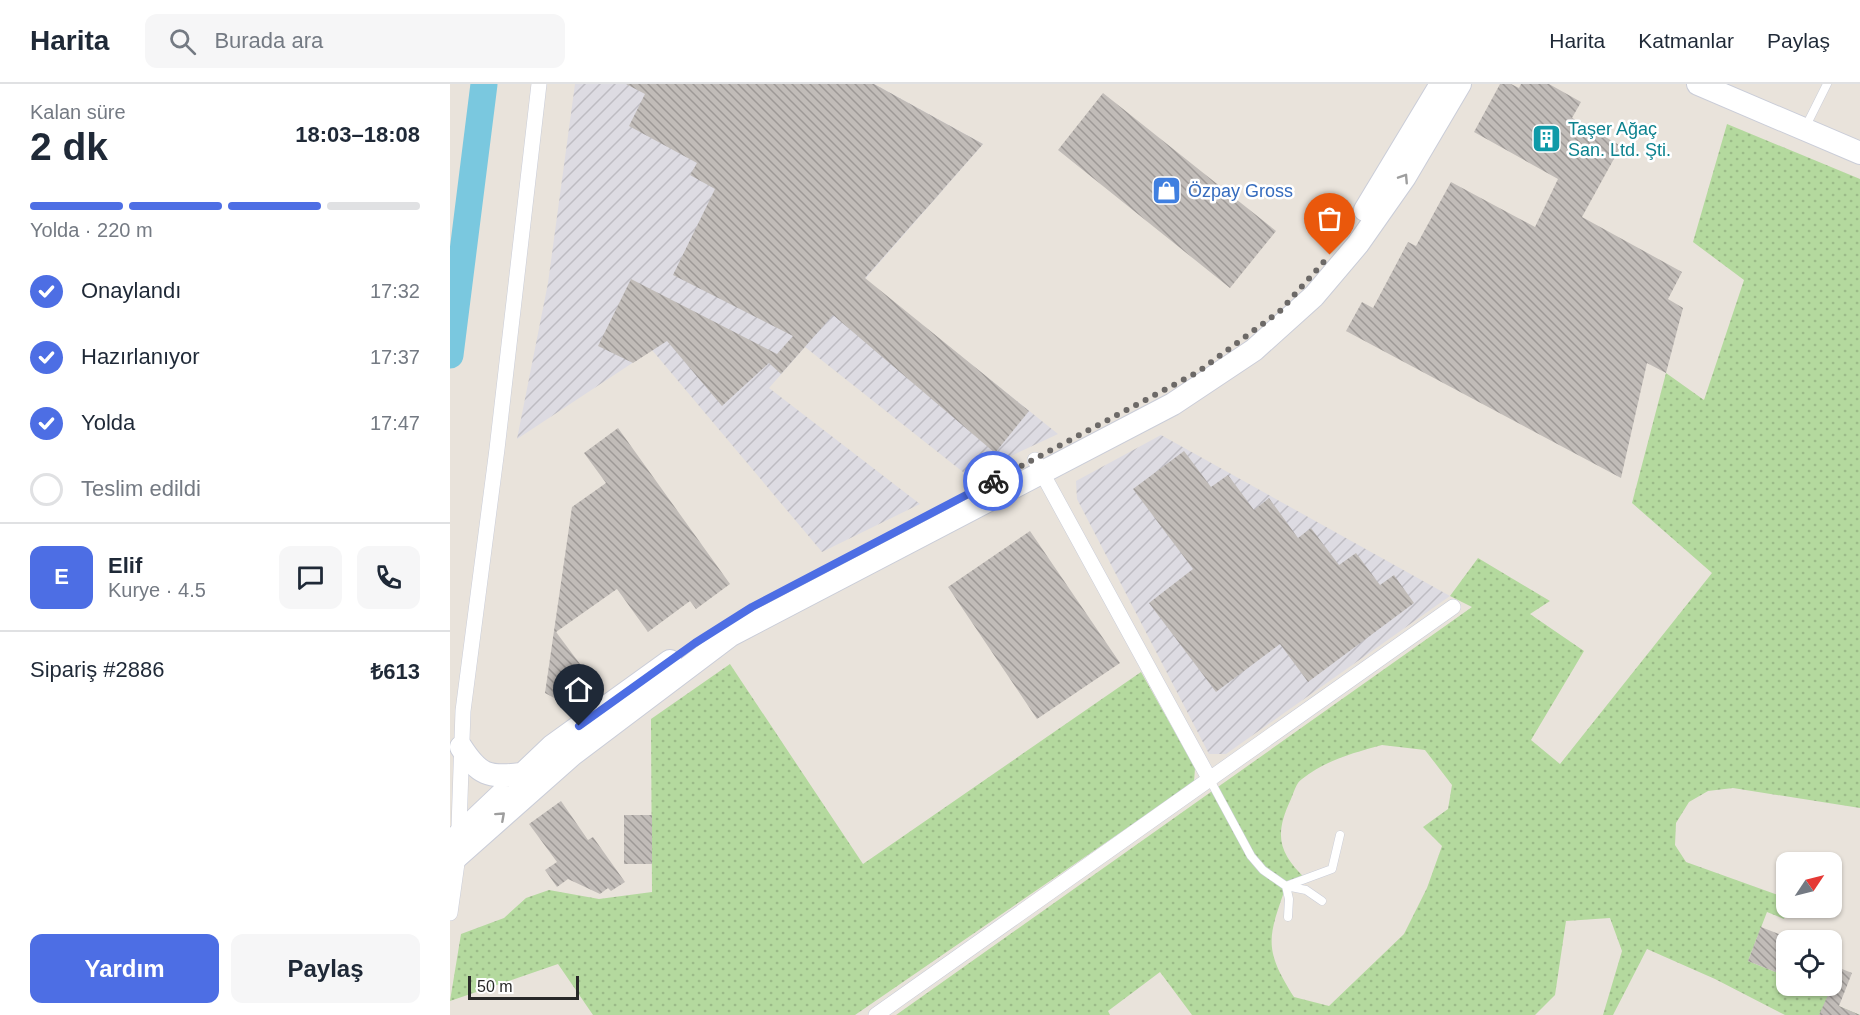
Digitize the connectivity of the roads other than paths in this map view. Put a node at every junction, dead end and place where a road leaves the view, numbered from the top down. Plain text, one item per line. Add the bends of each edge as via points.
1 (539, 84) edge
2 (1441, 84) edge
3 (1460, 84) edge
4 (1698, 84) edge
5 (1827, 84) edge
6 (1804, 129) junction
7 (1860, 153) edge
8 (1038, 466) junction
9 (1453, 607) dead end
10 (461, 747) junction
11 (521, 774) junction
12 (1210, 780) junction
13 (1340, 835) dead end
14 (454, 849) edge
15 (1286, 886) junction
16 (1322, 901) dead end
17 (450, 913) edge
18 (1288, 917) dead end
19 (876, 1015) edge

1 - 10 street
2 - 8 main road via 1355,225 1280,311 1198,372
8 -> 3 main road via 1209,382 1284,325 1369,229
4 - 6 main road
5 - 6 lane
6 - 7 main road
8 - 11 main road via 775,594 720,626 592,716
8 - 12 street
14 -> 8 main road via 731,635
9 - 12 street
10 - 11 main road via 476,767 488,775
10 - 14 street
11 - 14 main road
12 - 15 lane via 1251,856
12 - 19 street
13 - 15 lane via 1332,869
14 - 17 street
15 - 16 lane via 1306,890
15 - 18 lane

